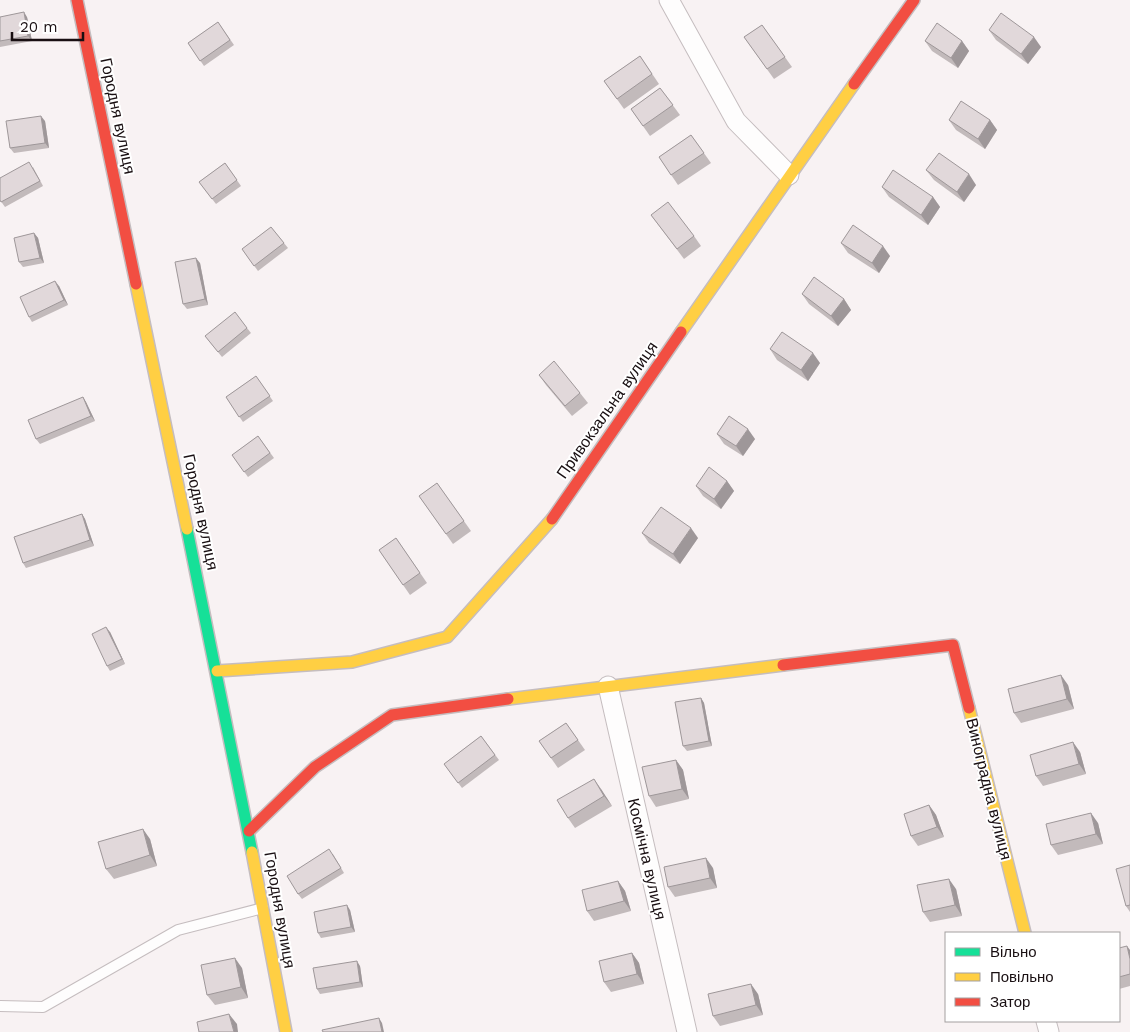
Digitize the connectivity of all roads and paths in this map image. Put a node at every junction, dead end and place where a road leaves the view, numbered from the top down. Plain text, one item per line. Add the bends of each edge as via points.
1 (77, 0) edge
2 (670, 0) edge
3 (914, 0) edge
4 (788, 175) junction
5 (217, 671) junction
6 (608, 686) junction
7 (249, 831) junction
8 (264, 908) junction
9 (1024, 932) edge
10 (0, 1006) edge
11 (286, 1032) edge
12 (686, 1032) edge

1 - 5 street, Городня вулиця
2 - 4 street via 736,121
3 - 4 street, Привокзальна вулиця
4 - 5 street, Привокзальна вулиця via 553,517 448,636 352,662
5 - 7 street, Городня вулиця
6 - 7 street via 392,716 316,767
6 - 9 street, Виноградна вулиця via 953,644
6 - 12 street, Космічна вулиця
7 - 8 street, Городня вулиця
8 - 10 lane via 178,930 43,1007
8 - 11 street, Городня вулиця

